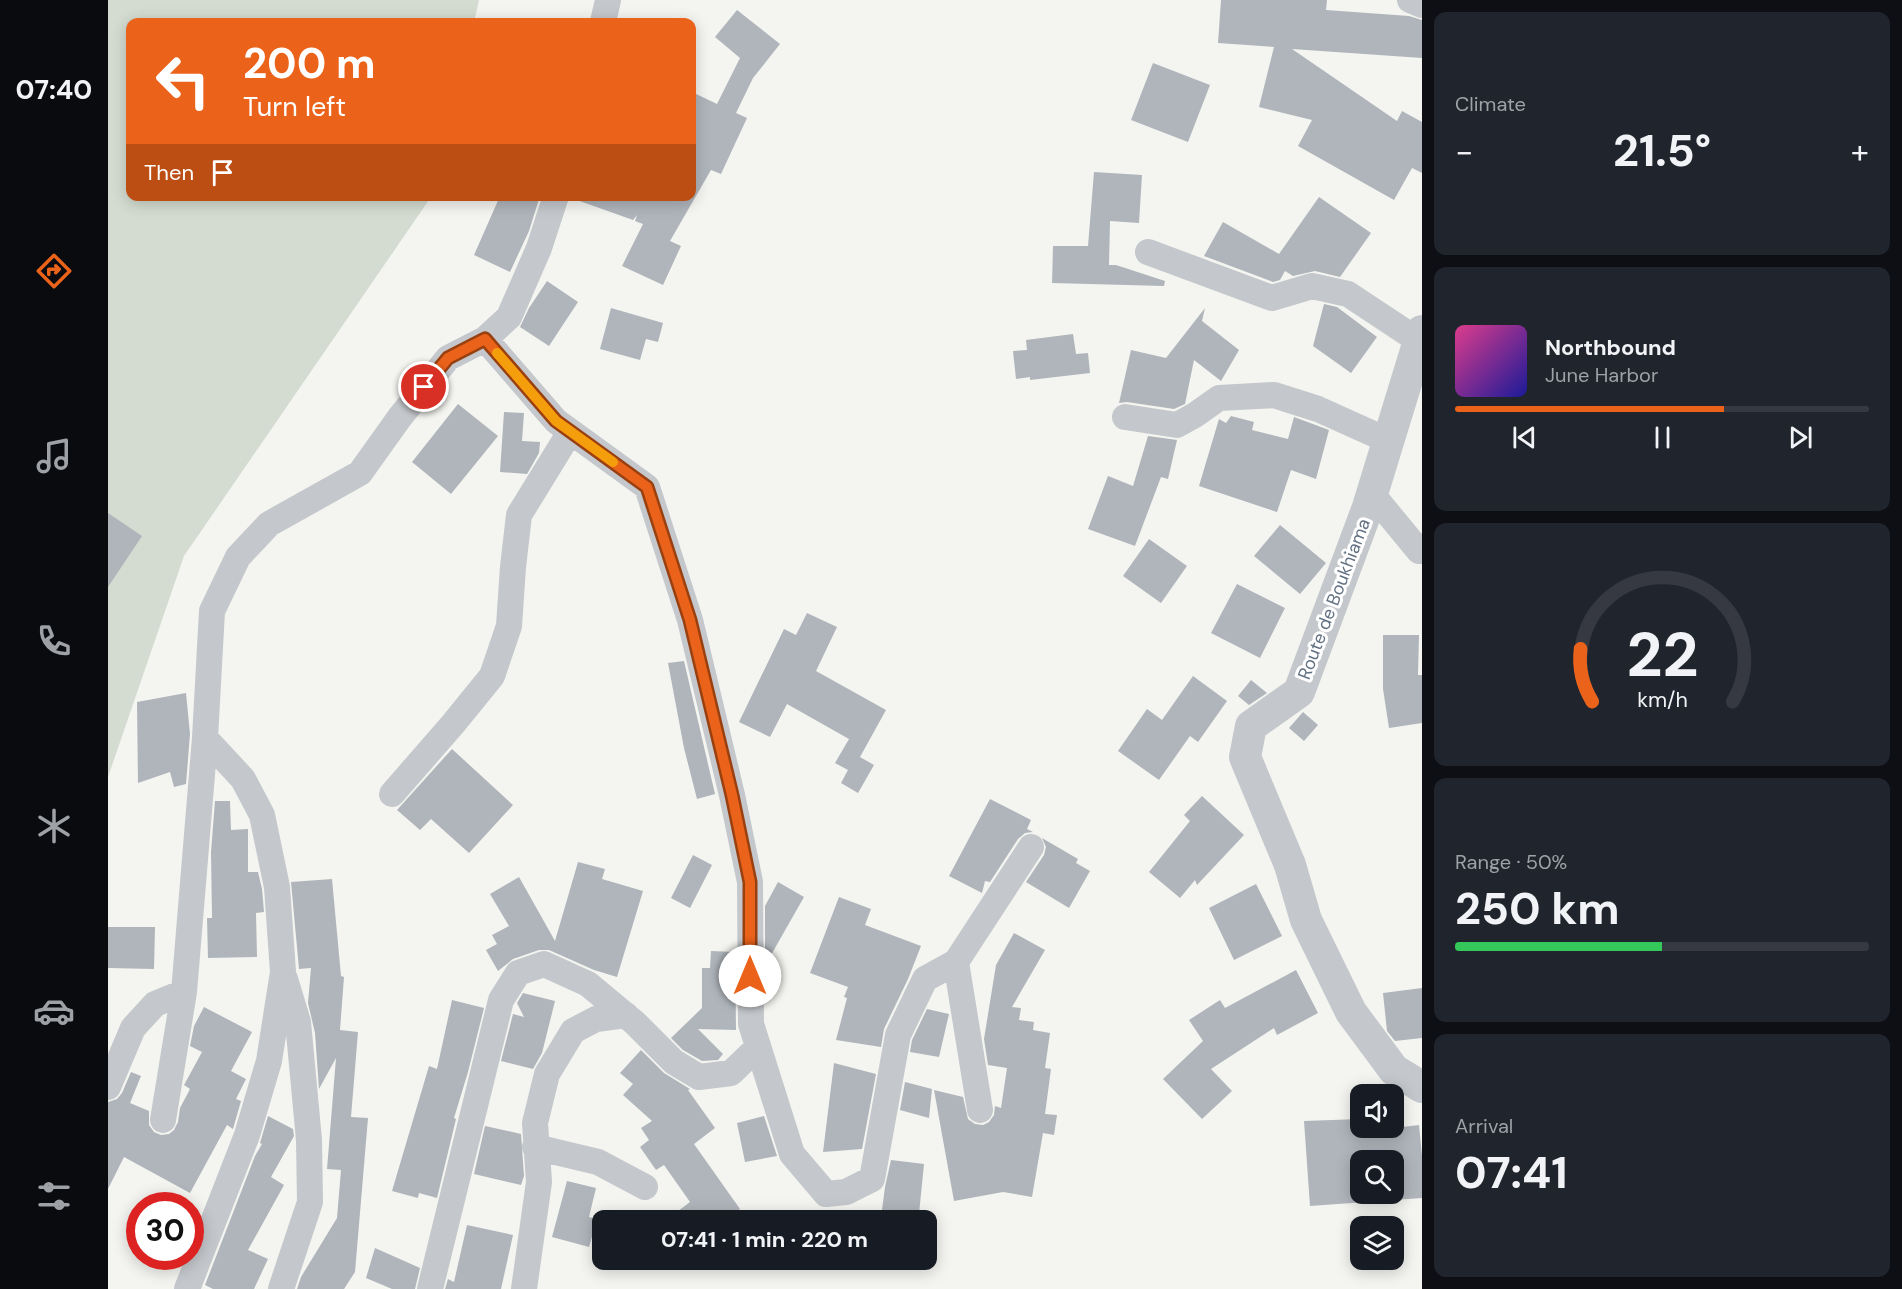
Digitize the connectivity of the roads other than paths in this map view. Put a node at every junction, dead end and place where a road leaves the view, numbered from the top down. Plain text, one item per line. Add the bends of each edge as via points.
1 (608, 0) edge
2 (1410, 0) edge
3 (1422, 5) edge
4 (604, 18) edge
5 (554, 201) edge
6 (1148, 252) dead end
7 (1420, 336) edge
8 (485, 339) junction
9 (1125, 417) dead end
10 (570, 432) junction
11 (1389, 441) junction
12 (1372, 494) junction
13 (1422, 551) edge
14 (205, 738) junction
15 (392, 794) dead end
16 (1031, 847) dead end
17 (956, 962) junction
18 (283, 972) junction
19 (184, 992) junction
20 (626, 1015) junction
21 (758, 1047) junction
22 (108, 1087) edge
23 (1422, 1087) edge
24 (980, 1110) dead end
25 (163, 1120) dead end
26 (536, 1147) junction
27 (645, 1187) dead end
28 (187, 1289) edge
29 (281, 1289) edge
30 (430, 1289) edge
31 (524, 1289) edge

1 - 4 street
2 - 3 street
5 - 8 street via 509,317
6 - 7 street via 1272,298 1312,286 1348,294
7 - 11 street, Route de Boukhiama
8 - 10 street
8 - 14 street via 448,358 360,473 269,524 238,557 212,611
9 - 11 street via 1177,425 1219,398 1274,395
10 - 15 street via 519,515 509,626 492,676
10 - 21 street via 647,487 690,620 750,882 751,1024
11 - 12 street, Route de Boukhiama
12 - 13 street
12 - 23 street, Route de Boukhiama via 1299,692 1251,726 1245,757 1290,865 1306,920 1351,1012 1394,1070
14 - 18 street via 243,779 262,815 277,887
14 - 19 street
16 - 17 street
17 - 21 street via 925,979 898,1035 872,1179 846,1192 826,1194 792,1154
17 - 24 street
18 - 28 street via 269,1060 247,1135
18 - 29 street via 298,1022 309,1140 310,1202
19 - 22 street via 155,1004 133,1028
19 - 25 street
20 - 21 street via 674,1062 699,1077 731,1073
20 - 26 street via 596,1019 573,1031 547,1074 535,1123
20 - 30 street via 588,984 544,964 518,973 501,1000
26 - 27 street via 598,1162
26 - 31 street via 539,1182

